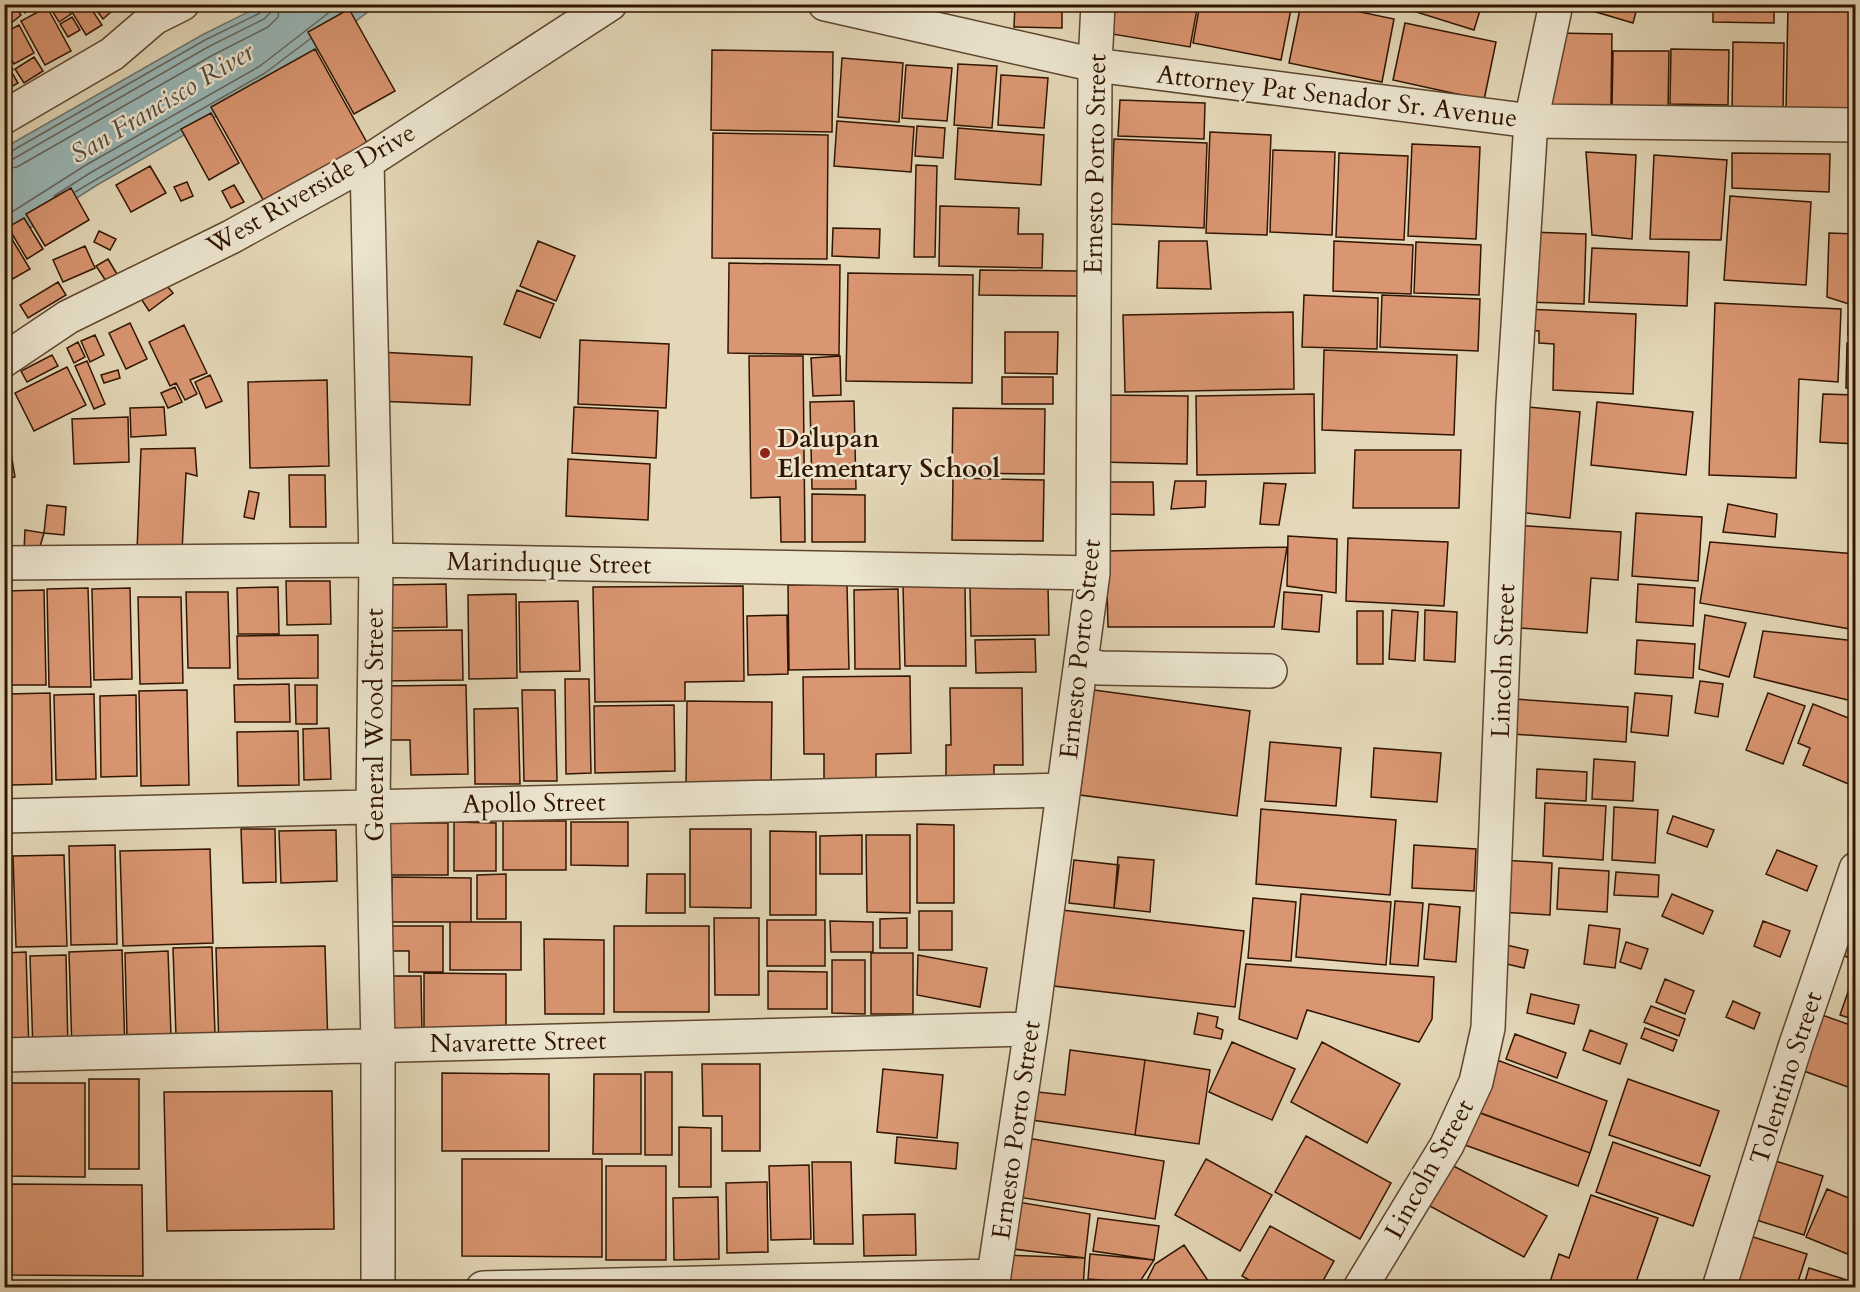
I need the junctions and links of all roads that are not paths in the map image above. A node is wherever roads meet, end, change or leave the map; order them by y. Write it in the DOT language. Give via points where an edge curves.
graph roads {
  1 [pos="182,4"];
  2 [pos="610,4"];
  3 [pos="825,4"];
  4 [pos="1098,4"];
  5 [pos="1556,4"];
  6 [pos="1095,65"];
  7 [pos="4,117"];
  8 [pos="1532,121"];
  9 [pos="1856,125"];
  10 [pos="367,162"];
  11 [pos="4,360"];
  12 [pos="376,560"];
  13 [pos="4,563"];
  14 [pos="1093,573"];
  15 [pos="1081,663"];
  16 [pos="1270,671"];
  17 [pos="1063,790"];
  18 [pos="373,807"];
  19 [pos="4,816"];
  20 [pos="1856,869"];
  21 [pos="1031,1029"];
  22 [pos="378,1046"];
  23 [pos="4,1054"];
  24 [pos="993,1282"];
  25 [pos="378,1287"];
  26 [pos="483,1287"];
  27 [pos="1360,1287"];
  28 [pos="1719,1287"];
  1 -- 7 [label="street" via="154,18 112,54"];
  2 -- 10 [label="street, West Riverside Drive"];
  3 -- 6 [label="street, Attorney Pat Senador Sr. Avenue"];
  4 -- 6 [label="street, Ernesto Porto Street"];
  5 -- 8 [label="street, Lincoln Street"];
  6 -- 8 [label="street, Attorney Pat Senador Sr. Avenue"];
  6 -- 14 [label="street, Ernesto Porto Street"];
  8 -- 9 [label="street, Attorney Pat Senador Sr. Avenue"];
  8 -- 27 [label="street, Lincoln Street" via="1513,404 1488,1028 1476,1082 1447,1145"];
  10 -- 11 [label="street, West Riverside Drive" via="231,237 68,317"];
  10 -- 12 [label="street, General Wood Street"];
  12 -- 13 [label="street, Marinduque Street"];
  12 -- 14 [label="street, Marinduque Street"];
  12 -- 18 [label="street, General Wood Street"];
  14 -- 15 [label="street, Ernesto Porto Street"];
  15 -- 16 [label="street" via="1100,668"];
  15 -- 17 [label="street, Ernesto Porto Street"];
  17 -- 18 [label="street, Apollo Street"];
  17 -- 21 [label="street, Ernesto Porto Street"];
  18 -- 19 [label="street, Apollo Street"];
  18 -- 22 [label="street, General Wood Street"];
  20 -- 28 [label="street, Tolentino Street"];
  21 -- 22 [label="street, Navarette Street"];
  21 -- 24 [label="street, Ernesto Porto Street"];
  22 -- 23 [label="street, Navarette Street"];
  22 -- 25 [label="street, General Wood Street"];
  24 -- 26 [label="street"];
}
